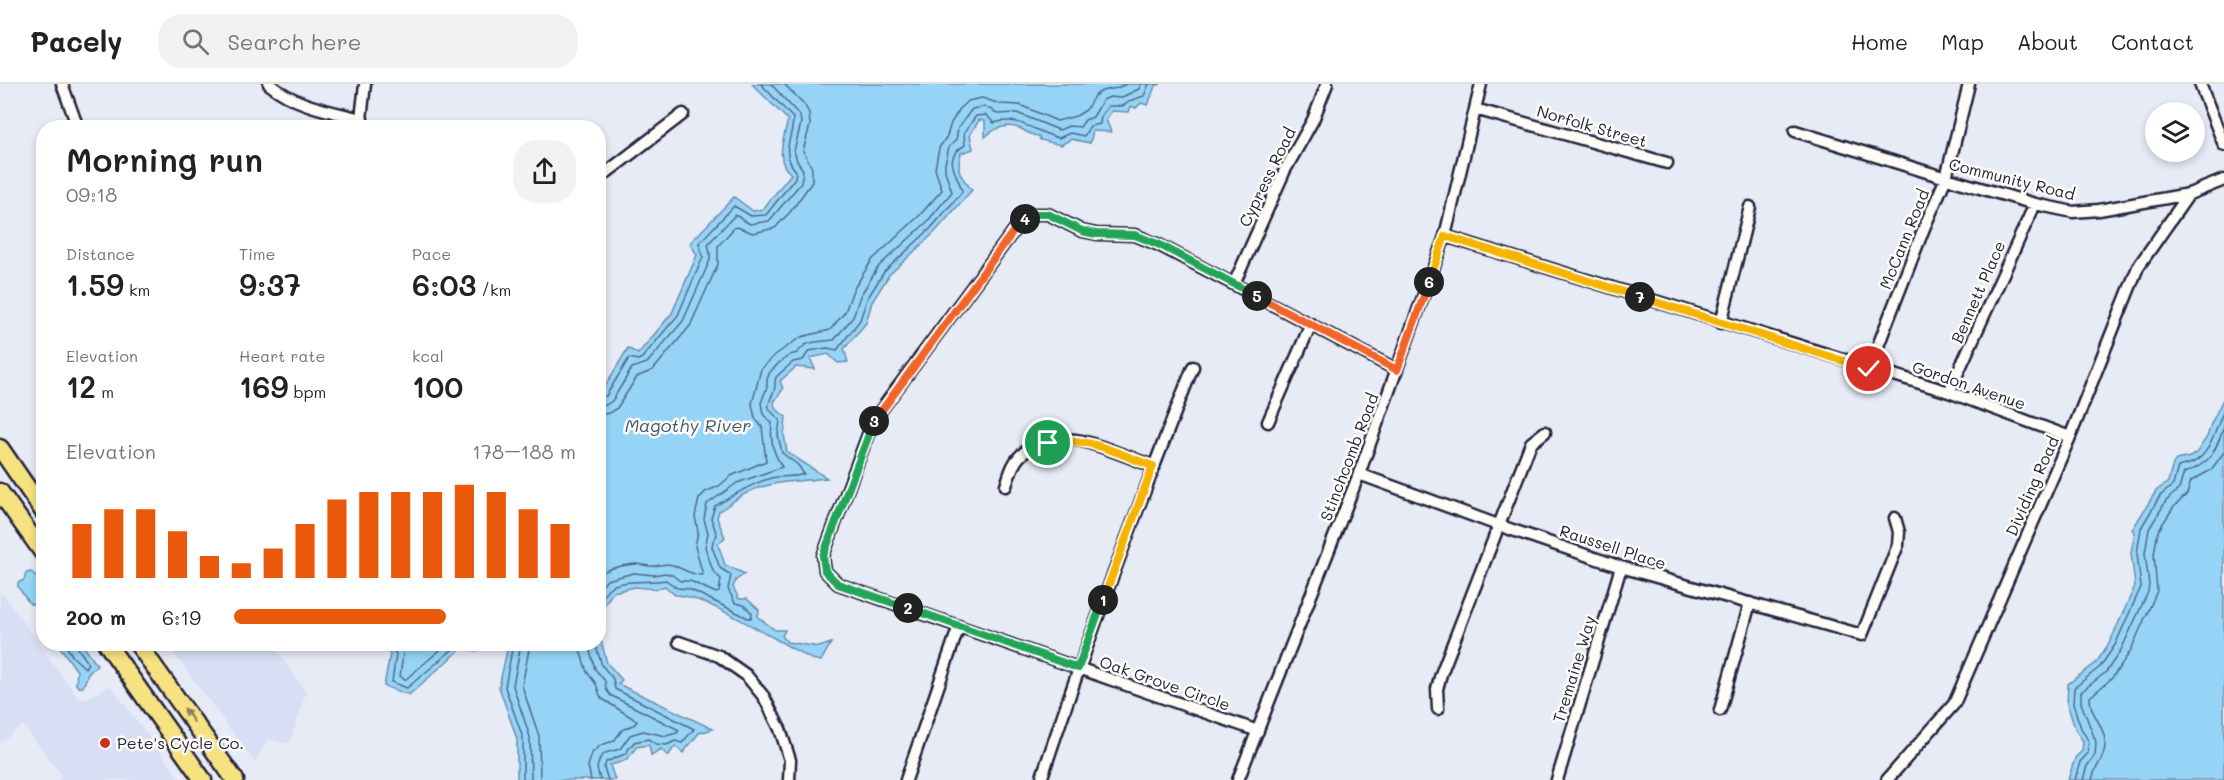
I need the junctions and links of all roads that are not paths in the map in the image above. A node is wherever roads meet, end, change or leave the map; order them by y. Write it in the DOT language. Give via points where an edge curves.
graph roads {
  1 [pos="62,84"];
  2 [pos="269,84"];
  3 [pos="365,84"];
  4 [pos="1327,84"];
  5 [pos="1481,84"];
  6 [pos="1969,84"];
  7 [pos="2200,84"];
  8 [pos="1475,109"];
  9 [pos="683,114"];
  10 [pos="75,120"];
  11 [pos="352,120"];
  12 [pos="361,120"];
  13 [pos="1795,131"];
  14 [pos="2224,146"];
  15 [pos="1667,163"];
  16 [pos="606,173"];
  17 [pos="1946,178"];
  18 [pos="2224,180"];
  19 [pos="2189,194"];
  20 [pos="2035,204"];
  21 [pos="1750,207"];
  22 [pos="1445,236"];
  23 [pos="1234,284"];
  24 [pos="1721,323"];
  25 [pos="1311,324"];
  26 [pos="1193,367"];
  27 [pos="1869,369"];
  28 [pos="1397,370"];
  29 [pos="1949,392"];
  30 [pos="1268,422"];
  31 [pos="1545,432"];
  32 [pos="2070,437"];
  33 [pos="0,448"];
  34 [pos="1153,466"];
  35 [pos="1359,474"];
  36 [pos="1006,486"];
  37 [pos="0,492"];
  38 [pos="36,502"];
  39 [pos="36,516"];
  40 [pos="1895,518"];
  41 [pos="21,523"];
  42 [pos="1498,525"];
  43 [pos="36,543"];
  44 [pos="1621,567"];
  45 [pos="1750,603"];
  46 [pos="959,626"];
  47 [pos="679,642"];
  48 [pos="112,651"];
  49 [pos="143,651"];
  50 [pos="1078,668"];
  51 [pos="1438,709"];
  52 [pos="1720,710"];
  53 [pos="1258,731"];
  54 [pos="203,780"];
  55 [pos="234,780"];
  56 [pos="789,780"];
  57 [pos="906,780"];
  58 [pos="1041,780"];
  59 [pos="1238,780"];
  60 [pos="1557,780"];
  61 [pos="1887,780"];
  1 -- 10 [label="street"];
  2 -- 11 [label="street" via="292,100"];
  3 -- 12 [label="street"];
  4 -- 23 [label="street, Cypress Road"];
  5 -- 8 [label="street, Stinchcomb Road"];
  6 -- 17 [label="street, McCann Road"];
  7 -- 14 [label="street"];
  8 -- 15 [label="street, Norfolk Street"];
  8 -- 22 [label="street, Stinchcomb Road"];
  9 -- 16 [label="street"];
  13 -- 17 [label="street, Community Road"];
  17 -- 20 [label="street, Community Road"];
  17 -- 27 [label="street, McCann Road"];
  18 -- 19 [label="street, Community Road"];
  19 -- 20 [label="street, Community Road" via="2073,212"];
  19 -- 32 [label="street, Dividing Road" via="2138,267"];
  20 -- 29 [label="street, Bennett Place"];
  21 -- 24 [label="street"];
  22 -- 24 [label="street, Gordon Avenue"];
  22 -- 28 [label="street, Stinchcomb Road"];
  23 -- 25 [label="street, Oak Grove Circle"];
  23 -- 46 [label="street, Oak Grove Circle" via="1135,235 1082,231 1048,214 1034,214 1021,221 873,421 823,556 825,571 838,584"];
  24 -- 27 [label="street, Gordon Avenue"];
  25 -- 28 [label="street, Oak Grove Circle"];
  25 -- 30 [label="street"];
  26 -- 34 [label="street"];
  27 -- 29 [label="street, Gordon Avenue"];
  28 -- 35 [label="street, Stinchcomb Road"];
  29 -- 32 [label="street, Gordon Avenue"];
  31 -- 42 [label="street" via="1531,443"];
  32 -- 61 [label="street, Dividing Road" via="1954,704"];
  33 -- 38 [label="highway"];
  34 -- 36 [label="street" via="1080,440 1059,440 1020,456"];
  34 -- 50 [label="street"];
  35 -- 42 [label="street, Raussell Place"];
  35 -- 53 [label="street, Stinchcomb Road"];
  37 -- 41 [label="highway"];
  39 -- 41 [label="highway"];
  40 -- 45 [label="street, Raussell Place" via="1898,545 1862,635"];
  41 -- 43 [label="highway"];
  42 -- 44 [label="street, Raussell Place"];
  42 -- 51 [label="street" via="1441,674"];
  44 -- 45 [label="street, Raussell Place"];
  44 -- 60 [label="street, Tremaine Way"];
  45 -- 52 [label="street"];
  46 -- 50 [label="street, Oak Grove Circle"];
  46 -- 57 [label="street"];
  47 -- 56 [label="street" via="719,656 746,675 764,697 790,760"];
  48 -- 54 [label="highway"];
  55 -- 49 [label="highway, one-way"];
  50 -- 53 [label="street, Oak Grove Circle"];
  50 -- 58 [label="street"];
  53 -- 59 [label="street, Stinchcomb Road"];
}
